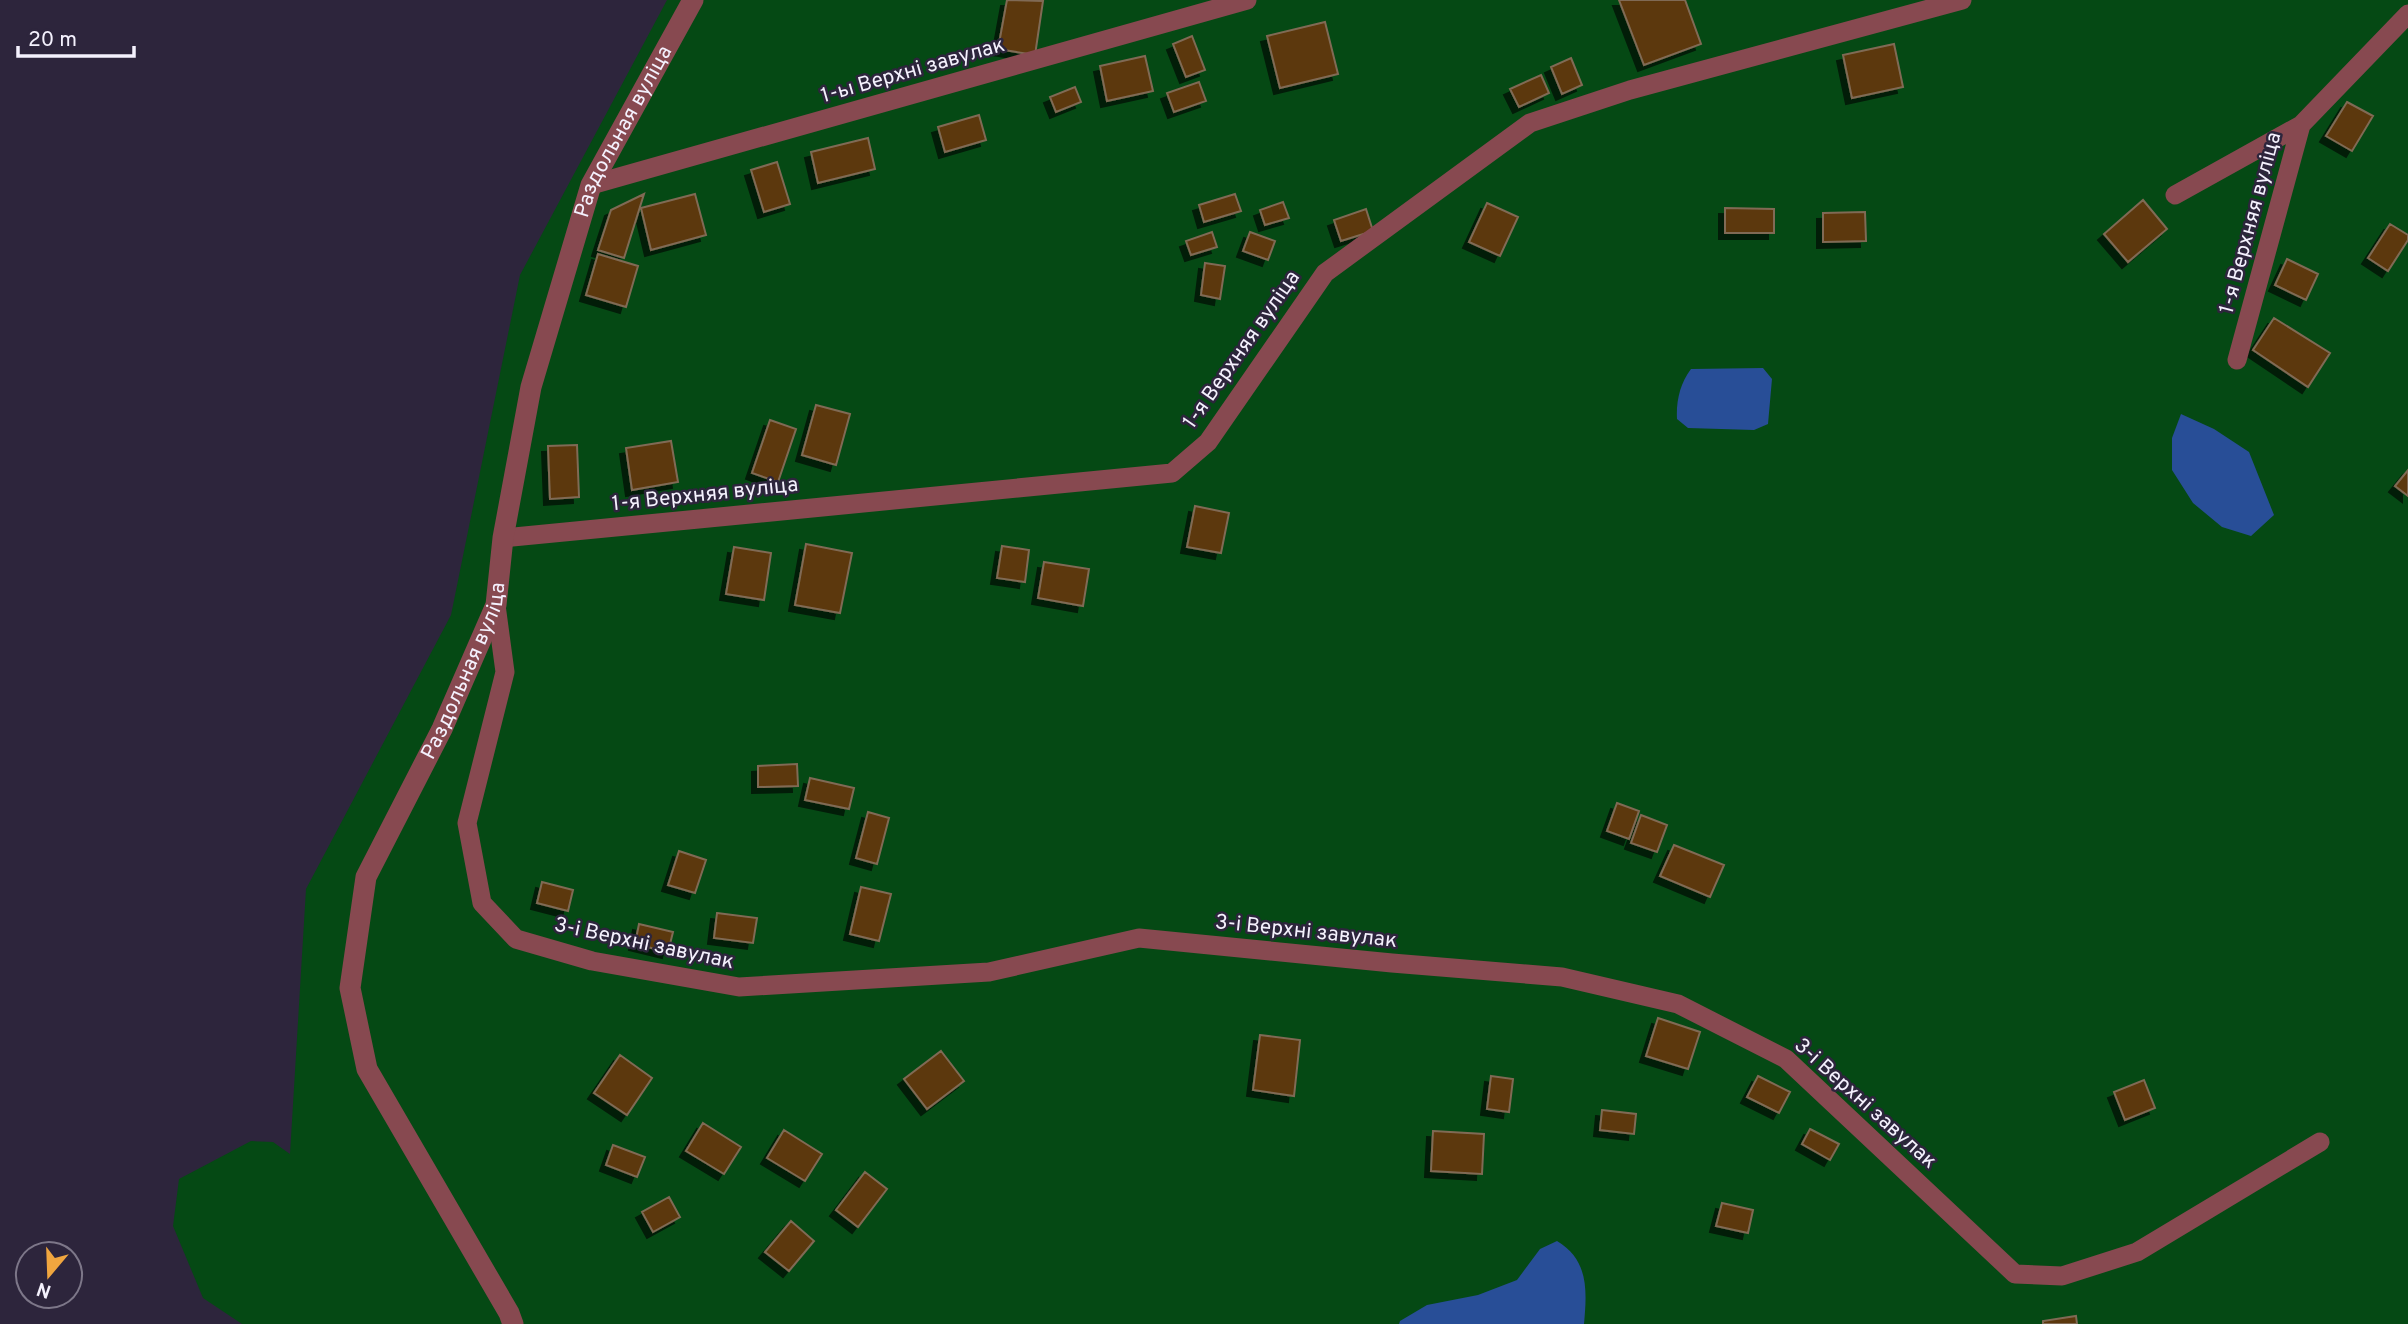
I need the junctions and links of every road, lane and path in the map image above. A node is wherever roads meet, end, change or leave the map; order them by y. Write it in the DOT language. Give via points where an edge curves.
graph roads {
  1 [pos="693,0"];
  2 [pos="1247,0"];
  3 [pos="1962,0"];
  4 [pos="2408,14"];
  5 [pos="2301,125"];
  6 [pos="591,185"];
  7 [pos="2175,195"];
  8 [pos="2237,360"];
  9 [pos="503,538"];
  10 [pos="496,605"];
  11 [pos="2320,1142"];
  12 [pos="513,1324"];
  1 -- 6 [label="street, Раздольная вуліца"];
  2 -- 6 [label="lane, 1-ы Верхні завулак"];
  3 -- 9 [label="lane, 1-я Верхняя вуліца" via="1629,90 1530,123 1325,273 1208,442 1172,473"];
  4 -- 5 [label="lane, 1-я Верхняя вуліца"];
  5 -- 7 [label="lane"];
  5 -- 8 [label="lane, 1-я Верхняя вуліца"];
  6 -- 9 [label="street, Раздольная вуліца" via="531,387"];
  9 -- 10 [label="street, Раздольная вуліца"];
  10 -- 11 [label="lane, 3-і Верхні завулак" via="505,672 467,823 482,903 516,939 592,961 739,987 989,972 1139,938 1562,977 1678,1004 1786,1059 2015,1274 2062,1276 2137,1252"];
  10 -- 12 [label="street, Раздольная вуліца" via="442,729 366,877 350,988 367,1069"];
}
